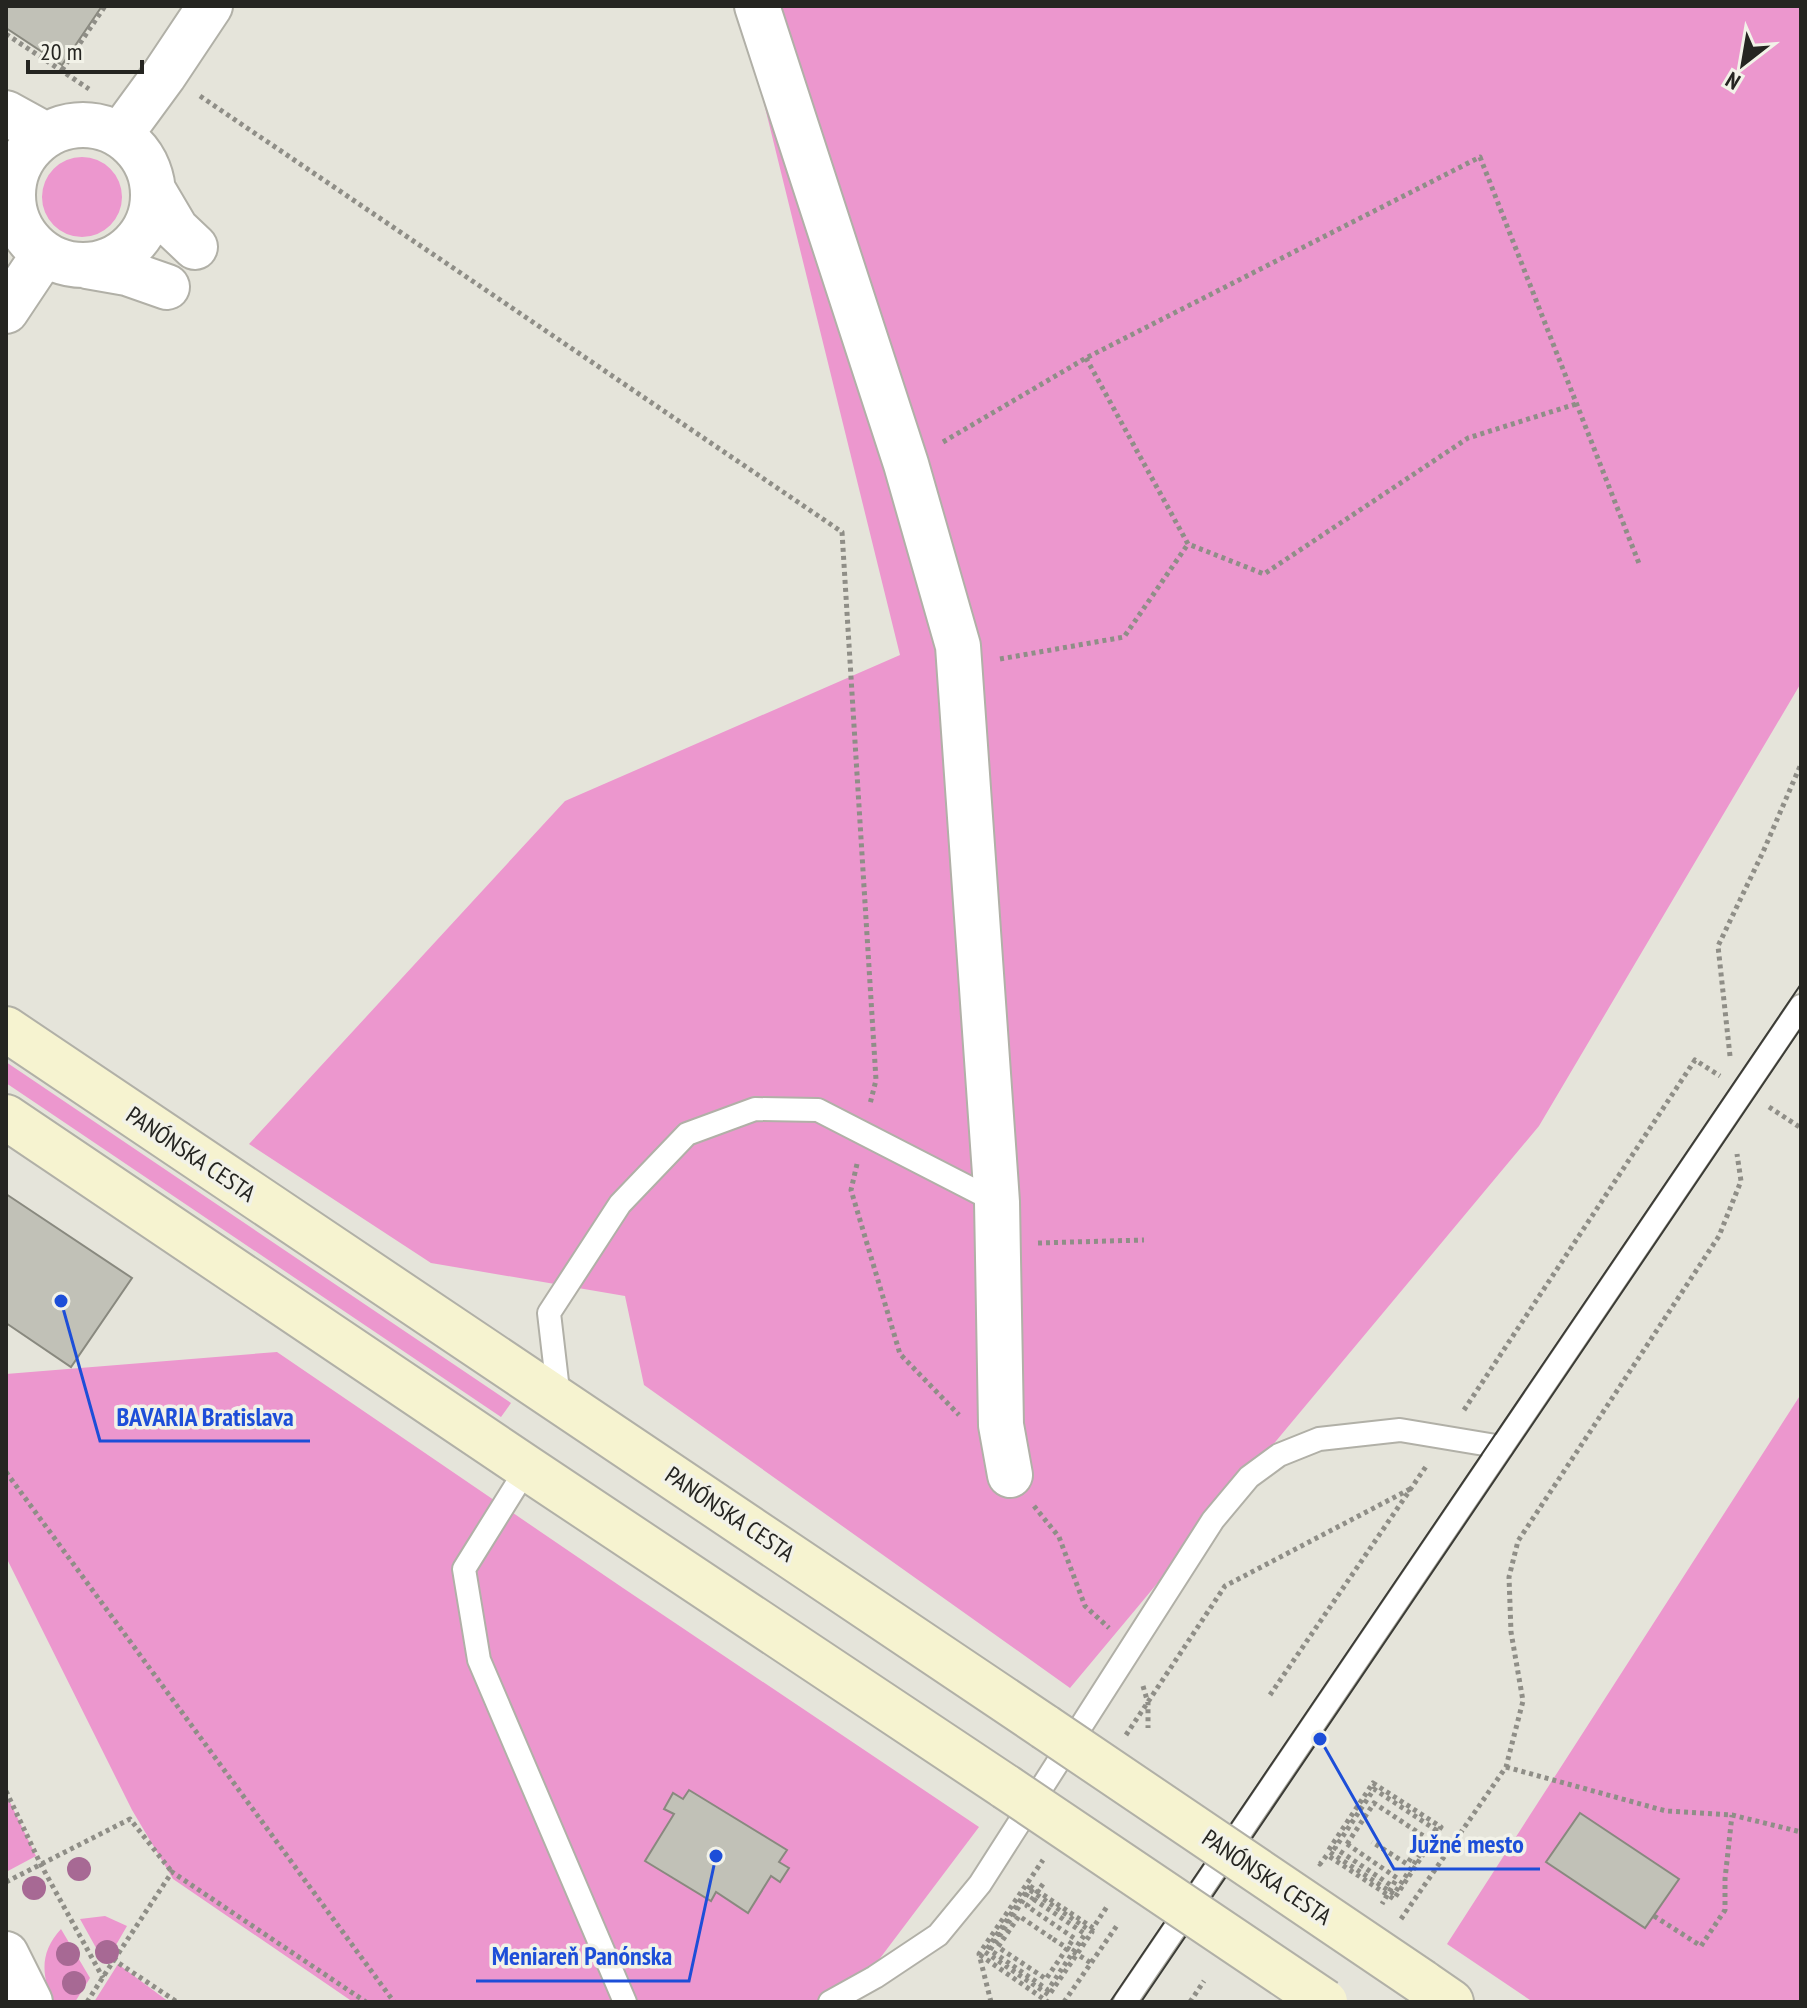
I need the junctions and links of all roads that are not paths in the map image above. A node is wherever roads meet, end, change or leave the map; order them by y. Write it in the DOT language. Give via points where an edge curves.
graph roads {
  1 [pos="210,6"];
  2 [pos="757,6"];
  3 [pos="6,113"];
  4 [pos="46,135"];
  5 [pos="120,135"];
  6 [pos="10,185"];
  7 [pos="153,190"];
  8 [pos="195,247"];
  9 [pos="44,254"];
  10 [pos="87,266"];
  11 [pos="167,287"];
  12 [pos="6,311"];
  13 [pos="1801,1006"];
  14 [pos="6,1029"];
  15 [pos="6,1117"];
  16 [pos="997,1223"];
  17 [pos="559,1399"];
  18 [pos="1502,1447"];
  19 [pos="527,1468"];
  20 [pos="1010,1475"];
  21 [pos="6,1954"];
  22 [pos="1436,1992"];
  23 [pos="30,2002"];
  24 [pos="625,2002"];
  25 [pos="830,2002"];
  26 [pos="1125,2002"];
  27 [pos="1325,2002"];
  1 -- 5 [label="street"];
  2 -- 16 [label="street" via="906,464 958,646"];
  3 -- 4 [label="street"];
  4 -- 5 [label="street" via="79,125"];
  4 -- 6 [label="street" via="26,153"];
  5 -- 7 [label="street" via="137,150"];
  6 -- 9 [label="street" via="19,225"];
  7 -- 8 [label="street" via="176,229"];
  7 -- 10 [label="street" via="152,212 143,233 109,261"];
  9 -- 10 [label="street"];
  9 -- 12 [label="street"];
  10 -- 11 [label="street"];
  13 -- 18 [label="lane"];
  14 -- 17 [label="main road, PANÓNSKA CESTA"];
  15 -- 19 [label="main road"];
  16 -- 17 [label="lane" via="864,1133 818,1110 755,1109 687,1134 620,1204 549,1313"];
  16 -- 20 [label="street" via="1001,1425"];
  17 -- 22 [label="main road, PANÓNSKA CESTA, bridge"];
  18 -- 25 [label="lane" via="1400,1430 1319,1439 1279,1455 1249,1477 1213,1520 980,1884 938,1935"];
  18 -- 26 [label="lane"];
  19 -- 24 [label="lane" via="464,1569 479,1660"];
  19 -- 27 [label="main road, bridge"];
  21 -- 23 [label="street"];
}
